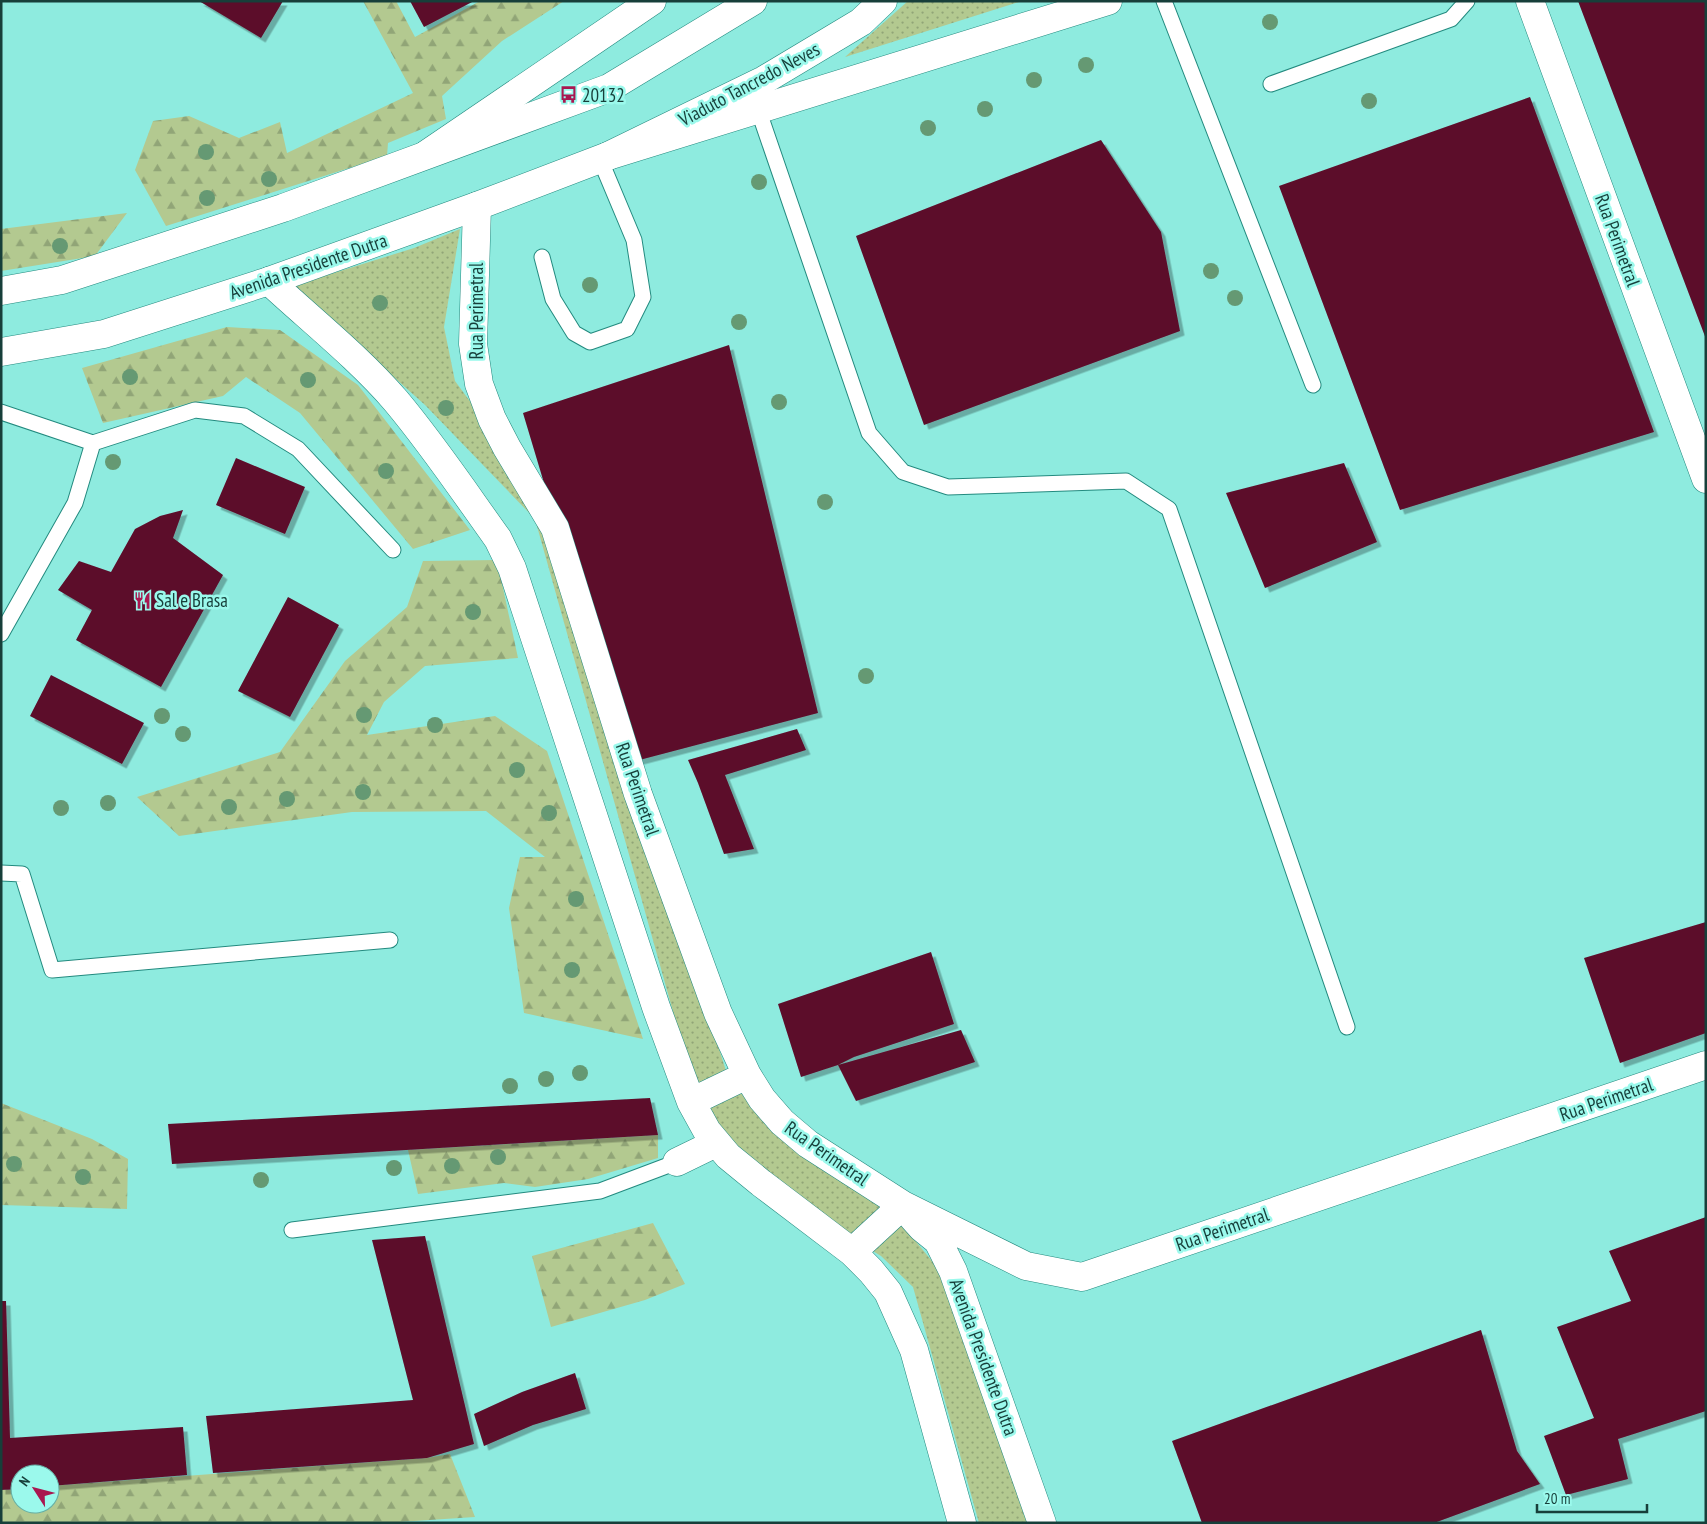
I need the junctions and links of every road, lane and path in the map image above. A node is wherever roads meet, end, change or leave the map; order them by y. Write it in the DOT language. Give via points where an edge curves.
graph roads {
  1 [pos="753,1"];
  2 [pos="883,1"];
  3 [pos="1108,1"];
  4 [pos="1164,1"];
  5 [pos="1468,1"];
  6 [pos="1530,1"];
  7 [pos="649,2"];
  8 [pos="1270,84"];
  9 [pos="758,109"];
  10 [pos="427,154"];
  11 [pos="604,157"];
  12 [pos="476,206"];
  13 [pos="542,257"];
  14 [pos="269,281"];
  15 [pos="1,291"];
  16 [pos="1,352"];
  17 [pos="1313,386"];
  18 [pos="1,412"];
  19 [pos="92,443"];
  20 [pos="1706,479"];
  21 [pos="393,550"];
  22 [pos="1,634"];
  23 [pos="1,873"];
  24 [pos="390,940"];
  25 [pos="1347,1027"];
  26 [pos="1706,1065"];
  27 [pos="748,1075"];
  28 [pos="691,1102"];
  29 [pos="716,1143"];
  30 [pos="677,1162"];
  31 [pos="903,1206"];
  32 [pos="292,1230"];
  33 [pos="852,1252"];
  34 [pos="962,1523"];
  35 [pos="1042,1523"];
  1 -- 10 [label="main road" via="609,88"];
  2 -- 11 [label="main road, Viaduto Tancredo Neves" via="861,22 764,80"];
  3 -- 9 [label="main road"];
  4 -- 17 [label="lane"];
  5 -- 8 [label="lane" via="1451,19"];
  6 -- 20 [label="main road, Rua Perimetral"];
  7 -- 10 [label="main road"];
  9 -- 11 [label="main road"];
  9 -- 25 [label="lane" via="869,433 903,472 948,487 1126,481 1169,509"];
  10 -- 15 [label="main road" via="283,208 62,280"];
  11 -- 12 [label="main road, Avenida Presidente Dutra"];
  11 -- 13 [label="lane" via="634,240 643,297 627,329 590,342 574,333 554,299"];
  12 -- 14 [label="main road, Avenida Presidente Dutra"];
  12 -- 27 [label="main road, Rua Perimetral" via="473,344 479,384 507,448 555,528 638,794 718,1013"];
  14 -- 16 [label="main road, Avenida Presidente Dutra" via="104,334"];
  14 -- 28 [label="main road" via="396,402 444,463 505,551 656,1007"];
  18 -- 19 [label="lane"];
  19 -- 21 [label="lane" via="195,410 244,416 298,449"];
  19 -- 22 [label="lane" via="75,503"];
  23 -- 24 [label="lane" via="22,874 52,970"];
  26 -- 31 [label="main road, Rua Perimetral" via="1082,1277 1026,1266"];
  27 -- 28 [label="main road"];
  27 -- 31 [label="main road, Rua Perimetral" via="762,1099 782,1122 808,1144"];
  28 -- 29 [label="main road"];
  29 -- 30 [label="main road"];
  29 -- 33 [label="main road" via="761,1183"];
  30 -- 32 [label="lane" via="600,1191"];
  31 -- 33 [label="main road"];
  31 -- 35 [label="main road, Avenida Presidente Dutra" via="938,1241 953,1271"];
  33 -- 34 [label="main road" via="888,1292 914,1350"];
}
